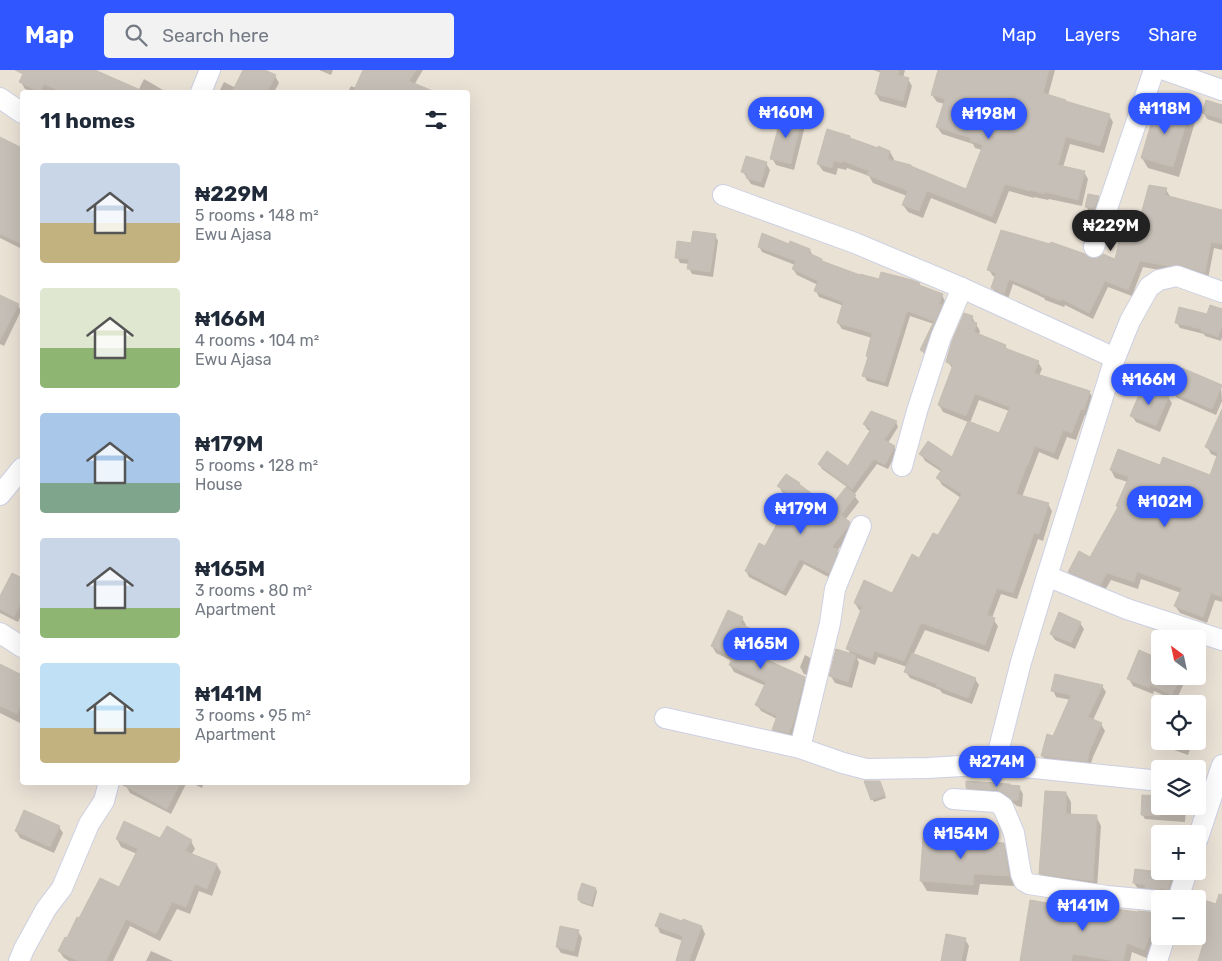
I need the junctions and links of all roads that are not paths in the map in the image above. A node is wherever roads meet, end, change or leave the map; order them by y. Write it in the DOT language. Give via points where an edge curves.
graph roads {
  1 [pos="210,70"];
  2 [pos="1154,70"];
  3 [pos="1165,70"];
  4 [pos="201,90"];
  5 [pos="1222,90"];
  6 [pos="0,98"];
  7 [pos="20,113"];
  8 [pos="723,195"];
  9 [pos="1094,247"];
  10 [pos="962,288"];
  11 [pos="1222,292"];
  12 [pos="1115,358"];
  13 [pos="902,466"];
  14 [pos="20,470"];
  15 [pos="0,495"];
  16 [pos="861,526"];
  17 [pos="1047,576"];
  18 [pos="0,633"];
  19 [pos="1222,640"];
  20 [pos="20,646"];
  21 [pos="665,718"];
  22 [pos="800,748"];
  23 [pos="995,764"];
  24 [pos="1222,765"];
  25 [pos="1151,780"];
  26 [pos="108,785"];
  27 [pos="1206,785"];
  28 [pos="953,799"];
  29 [pos="1151,900"];
  30 [pos="1162,945"];
  31 [pos="19,961"];
  32 [pos="1157,961"];
  1 -- 4 [label="street"];
  2 -- 9 [label="street"];
  3 -- 5 [label="street"];
  6 -- 7 [label="street"];
  8 -- 10 [label="street" via="855,243"];
  10 -- 12 [label="street"];
  10 -- 13 [label="street" via="941,337"];
  11 -- 12 [label="street" via="1177,276 1159,280 1149,287 1140,302"];
  12 -- 17 [label="street"];
  14 -- 15 [label="street"];
  16 -- 22 [label="street" via="835,589"];
  17 -- 19 [label="street" via="1126,609"];
  17 -- 23 [label="street"];
  18 -- 20 [label="street"];
  21 -- 22 [label="street"];
  22 -- 23 [label="street" via="866,769"];
  23 -- 25 [label="street"];
  24 -- 27 [label="street"];
  26 -- 31 [label="street" via="104,801 89,824 62,888 46,909"];
  28 -- 29 [label="street" via="996,802 1003,807 1014,833 1021,874 1029,884"];
  30 -- 32 [label="street"];
}
